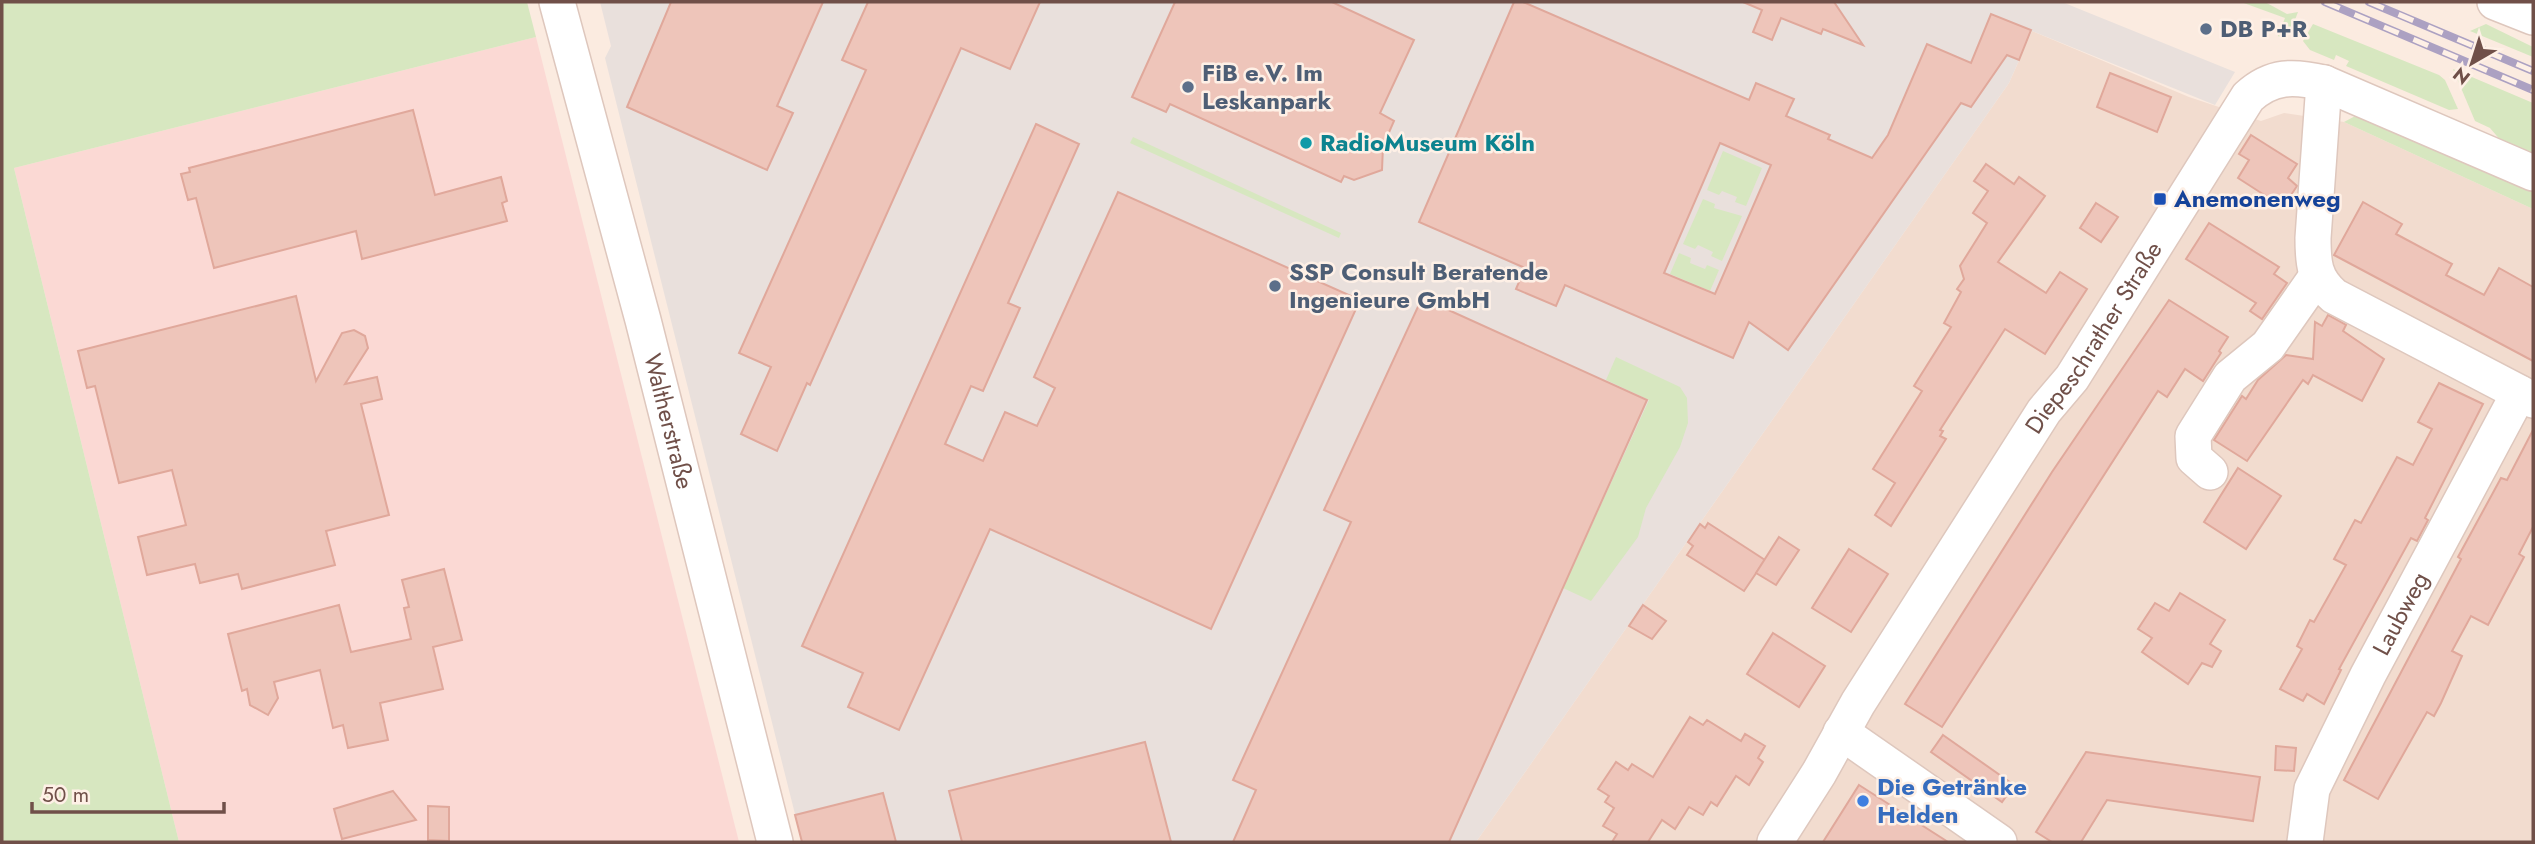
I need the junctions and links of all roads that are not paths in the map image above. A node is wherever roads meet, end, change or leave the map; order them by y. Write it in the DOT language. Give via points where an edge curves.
graph roads {
  1 [pos="557,2"];
  2 [pos="2495,2"];
  3 [pos="2533,17"];
  4 [pos="2324,83"];
  5 [pos="2533,173"];
  6 [pos="2317,276"];
  7 [pos="2526,396"];
  8 [pos="2210,472"];
  9 [pos="1841,732"];
  10 [pos="775,842"];
  11 [pos="1775,842"];
  12 [pos="1999,842"];
  13 [pos="2305,842"];
  1 -- 10 [label="street, Waltherstraße"];
  2 -- 3 [label="street"];
  4 -- 5 [label="street, Diepeschrather Straße"];
  4 -- 6 [label="street" via="2313,238"];
  4 -- 9 [label="street, Diepeschrather Straße" via="2295,77 2275,79 2248,97"];
  6 -- 7 [label="street" via="2334,296"];
  6 -- 8 [label="street" via="2268,346 2230,377 2193,436 2194,458"];
  7 -- 13 [label="street, Laubweg" via="2368,675 2312,789"];
  9 -- 11 [label="street, Diepeschrather Straße"];
  9 -- 12 [label="street"];
}
